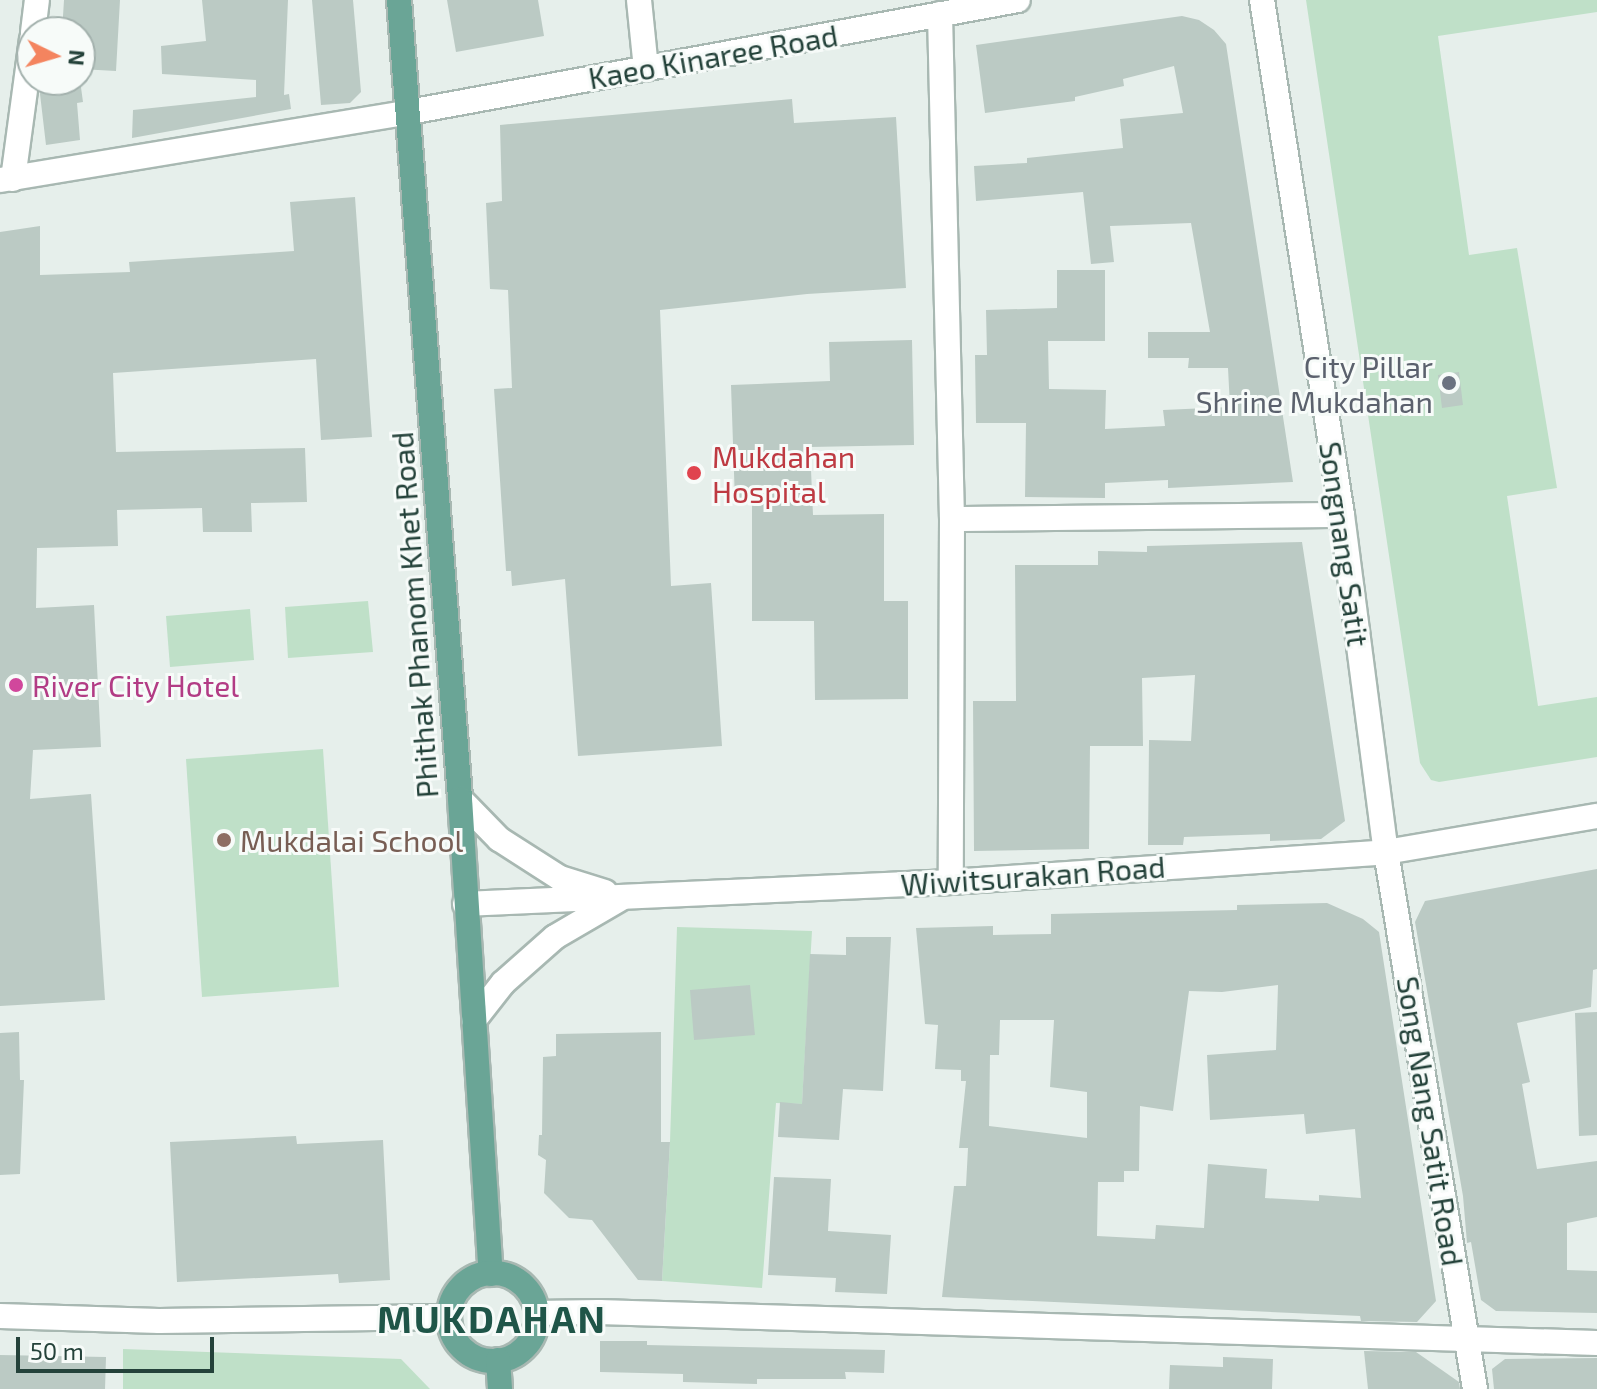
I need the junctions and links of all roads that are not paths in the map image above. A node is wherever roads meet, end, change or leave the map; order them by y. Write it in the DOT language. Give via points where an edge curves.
graph roads {
  1 [pos="399,0"];
  2 [pos="639,0"];
  3 [pos="1018,0"];
  4 [pos="1262,0"];
  5 [pos="940,14"];
  6 [pos="646,69"];
  7 [pos="22,96"];
  8 [pos="409,112"];
  9 [pos="7,180"];
  10 [pos="1342,515"];
  11 [pos="952,519"];
  12 [pos="460,799"];
  13 [pos="1597,816"];
  14 [pos="1386,852"];
  15 [pos="951,882"];
  16 [pos="622,897"];
  17 [pos="465,904"];
  18 [pos="474,1020"];
  19 [pos="491,1274"];
  20 [pos="536,1313"];
  21 [pos="0,1316"];
  22 [pos="449,1317"];
  23 [pos="1468,1341"];
  24 [pos="1597,1343"];
  25 [pos="498,1360"];
  26 [pos="500,1389"];
  27 [pos="1475,1389"];
  1 -- 8 [label="main road, Phithak Phanom Khet Road"];
  2 -- 6 [label="street"];
  3 -- 5 [label="street, Kaeo Kinaree Road"];
  4 -- 10 [label="street, Songnang Satit"];
  5 -- 6 [label="street, Kaeo Kinaree Road"];
  5 -- 11 [label="street"];
  6 -- 8 [label="street, Kaeo Kinaree Road"];
  7 -- 9 [label="street"];
  8 -- 9 [label="street, Kaeo Kinaree Road"];
  8 -- 12 [label="main road, Phithak Phanom Khet Road"];
  10 -- 11 [label="street"];
  10 -- 14 [label="street, Songnang Satit"];
  11 -- 15 [label="street"];
  12 -- 16 [label="street" via="499,839 560,878"];
  12 -- 17 [label="main road, Phithak Phanom Khet Road"];
  13 -- 14 [label="street, Wiwitsurakan Road"];
  14 -- 15 [label="street, Wiwitsurakan Road"];
  14 -- 23 [label="street, Song Nang Satit Road"];
  15 -- 16 [label="street, Wiwitsurakan Road"];
  16 -- 17 [label="street, Wiwitsurakan Road"];
  16 -- 18 [label="street" via="555,937 503,983"];
  17 -- 18 [label="main road, Phithak Phanom Khet Road"];
  18 -- 19 [label="main road, Phithak Phanom Khet Road"];
  19 -- 20 [label="main road" via="513,1278 525,1288"];
  19 -- 22 [label="main road" via="466,1282 456,1293"];
  20 -- 23 [label="street"];
  20 -- 25 [label="main road" via="532,1336 523,1349"];
  21 -- 22 [label="street" via="159,1321"];
  22 -- 25 [label="main road" via="460,1347 475,1358"];
  23 -- 24 [label="street"];
  23 -- 27 [label="street, Song Nang Satit Road"];
  25 -- 26 [label="main road"];
}
